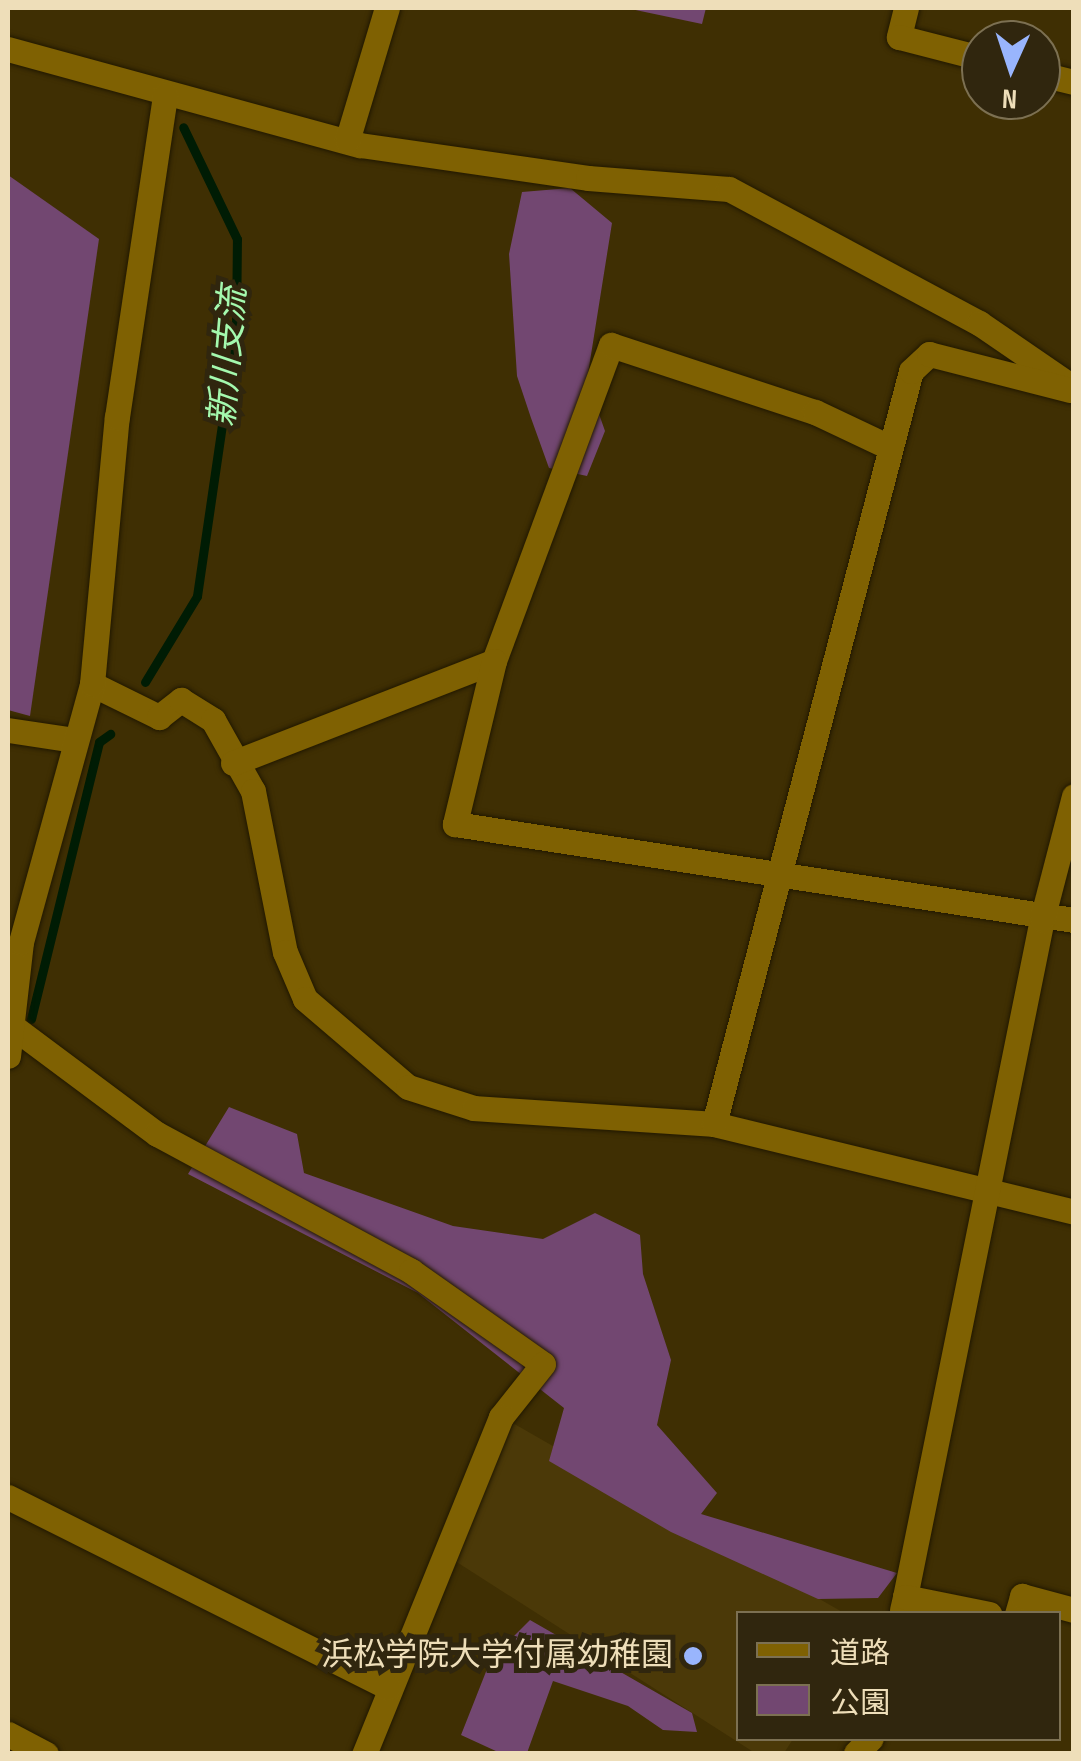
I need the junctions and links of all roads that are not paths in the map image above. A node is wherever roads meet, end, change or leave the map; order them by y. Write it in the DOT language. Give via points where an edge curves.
graph roads {
  1 [pos="387,8"];
  2 [pos="906,8"];
  3 [pos="8,48"];
  4 [pos="961,53"];
  5 [pos="166,95"];
  6 [pos="348,142"];
  7 [pos="1074,389"];
  8 [pos="889,447"];
  9 [pos="494,661"];
  10 [pos="92,684"];
  11 [pos="8,730"];
  12 [pos="75,740"];
  13 [pos="233,763"];
  14 [pos="1074,796"];
  15 [pos="784,872"];
  16 [pos="1042,919"];
  17 [pos="1074,920"];
  18 [pos="16,1029"];
  19 [pos="8,1056"];
  20 [pos="714,1124"];
  21 [pos="986,1190"];
  22 [pos="1074,1212"];
  23 [pos="8,1497"];
  24 [pos="903,1605"];
  25 [pos="1074,1610"];
  26 [pos="961,1611"];
  27 [pos="1018,1611"];
  28 [pos="388,1687"];
  29 [pos="8,1734"];
  30 [pos="46,1754"];
  31 [pos="364,1754"];
  1 -- 6 [label="street"];
  2 -- 4 [label="street" via="899,36"];
  3 -- 5 [label="street"];
  5 -- 6 [label="street"];
  5 -- 10 [label="street" via="117,417"];
  6 -- 7 [label="street" via="569,176 729,189 979,323"];
  7 -- 8 [label="street" via="928,354 910,371"];
  8 -- 9 [label="street" via="814,412 611,346"];
  8 -- 15 [label="street"];
  9 -- 13 [label="street"];
  9 -- 15 [label="street" via="455,824"];
  10 -- 12 [label="street"];
  10 -- 13 [label="street" via="159,716 181,700 213,720"];
  11 -- 12 [label="street"];
  12 -- 18 [label="street" via="21,942"];
  13 -- 20 [label="street" via="253,792 286,952 305,1000 408,1087 474,1108"];
  14 -- 16 [label="street"];
  15 -- 16 [label="street"];
  15 -- 20 [label="street"];
  16 -- 17 [label="street"];
  16 -- 21 [label="street"];
  18 -- 19 [label="street"];
  18 -- 28 [label="street" via="157,1134 411,1270 543,1364 501,1417"];
  20 -- 21 [label="street"];
  21 -- 22 [label="street"];
  21 -- 24 [label="street"];
  23 -- 28 [label="street"];
  24 -- 26 [label="street"];
  25 -- 27 [label="street" via="1022,1596"];
  28 -- 31 [label="street"];
  29 -- 30 [label="street"];
}
